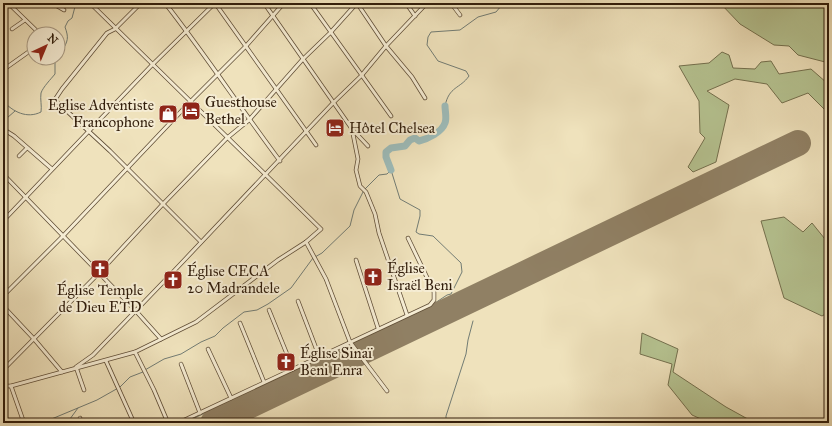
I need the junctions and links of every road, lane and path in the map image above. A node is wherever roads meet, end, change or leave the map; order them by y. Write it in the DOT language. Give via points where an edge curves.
graph roads {
  1 [pos="8,3"];
  2 [pos="52,3"];
  3 [pos="90,3"];
  4 [pos="140,3"];
  5 [pos="165,3"];
  6 [pos="215,3"];
  7 [pos="264,3"];
  8 [pos="284,3"];
  9 [pos="310,3"];
  10 [pos="357,3"];
  11 [pos="406,3"];
  12 [pos="427,3"];
  13 [pos="451,3"];
  14 [pos="64,10"];
  15 [pos="273,15"];
  16 [pos="460,15"];
  17 [pos="415,16"];
  18 [pos="25,20"];
  19 [pos="31,26"];
  20 [pos="12,29"];
  21 [pos="115,29"];
  22 [pos="187,31"];
  23 [pos="330,33"];
  24 [pos="246,46"];
  25 [pos="386,46"];
  26 [pos="26,54"];
  27 [pos="303,59"];
  28 [pos="152,65"];
  29 [pos="3,70"];
  30 [pos="218,74"];
  31 [pos="361,76"];
  32 [pos="276,89"];
  33 [pos="425,98"];
  34 [pos="190,102"];
  35 [pos="333,103"];
  36 [pos="391,116"];
  37 [pos="249,120"];
  38 [pos="3,129"];
  39 [pos="352,129"];
  40 [pos="88,131"];
  41 [pos="307,131"];
  42 [pos="227,138"];
  43 [pos="316,145"];
  44 [pos="368,146"];
  45 [pos="27,148"];
  46 [pos="19,156"];
  47 [pos="280,160"];
  48 [pos="52,169"];
  49 [pos="128,169"];
  50 [pos="3,174"];
  51 [pos="266,175"];
  52 [pos="25,197"];
  53 [pos="162,205"];
  54 [pos="3,221"];
  55 [pos="63,236"];
  56 [pos="408,238"];
  57 [pos="201,242"];
  58 [pos="306,242"];
  59 [pos="356,260"];
  60 [pos="99,273"];
  61 [pos="3,296"];
  62 [pos="298,301"];
  63 [pos="3,306"];
  64 [pos="135,310"];
  65 [pos="268,310"];
  66 [pos="407,314"];
  67 [pos="240,324"];
  68 [pos="378,328"];
  69 [pos="34,339"];
  70 [pos="161,339"];
  71 [pos="350,342"];
  72 [pos="208,349"];
  73 [pos="135,352"];
  74 [pos="319,356"];
  75 [pos="106,361"];
  76 [pos="181,364"];
  77 [pos="76,367"];
  78 [pos="293,369"];
  79 [pos="3,370"];
  80 [pos="62,372"];
  81 [pos="264,382"];
  82 [pos="3,386"];
  83 [pos="11,386"];
  84 [pos="84,390"];
  85 [pos="387,391"];
  86 [pos="231,398"];
  87 [pos="200,413"];
  88 [pos="80,418"];
  89 [pos="24,423"];
  90 [pos="82,423"];
  91 [pos="134,423"];
  92 [pos="168,423"];
  93 [pos="178,423"];
  1 -- 18 [label="street"];
  2 -- 14 [label="street"];
  3 -- 21 [label="street"];
  4 -- 21 [label="street"];
  5 -- 22 [label="street"];
  6 -- 22 [label="street"];
  6 -- 24 [label="street"];
  7 -- 15 [label="street"];
  8 -- 15 [label="street"];
  9 -- 23 [label="street"];
  10 -- 23 [label="street"];
  10 -- 25 [label="street"];
  11 -- 17 [label="street"];
  12 -- 17 [label="street"];
  13 -- 16 [label="street"];
  15 -- 24 [label="street"];
  15 -- 27 [label="street"];
  17 -- 25 [label="street"];
  18 -- 19 [label="street"];
  18 -- 20 [label="street"];
  21 -- 28 [label="street"];
  21 -- 40 [label="street" via="107,33 56,98"];
  22 -- 28 [label="street"];
  22 -- 30 [label="street"];
  23 -- 27 [label="street"];
  23 -- 31 [label="street"];
  24 -- 30 [label="street"];
  24 -- 32 [label="street"];
  25 -- 31 [label="street"];
  25 -- 33 [label="street" via="412,77"];
  26 -- 29 [label="street"];
  27 -- 32 [label="street"];
  27 -- 35 [label="street"];
  28 -- 34 [label="street"];
  28 -- 40 [label="street"];
  30 -- 34 [label="street"];
  30 -- 37 [label="street"];
  31 -- 35 [label="street"];
  31 -- 36 [label="street"];
  32 -- 37 [label="street"];
  32 -- 41 [label="street"];
  34 -- 42 [label="street"];
  34 -- 49 [label="street"];
  35 -- 39 [label="street"];
  35 -- 41 [label="street"];
  37 -- 42 [label="street"];
  37 -- 47 [label="street"];
  38 -- 45 [label="street"];
  39 -- 44 [label="street"];
  39 -- 66 [label="street" via="360,186 366,192 376,216 379,233"];
  40 -- 48 [label="street"];
  40 -- 49 [label="street"];
  41 -- 43 [label="street"];
  41 -- 47 [label="street"];
  42 -- 51 [label="street"];
  42 -- 53 [label="street"];
  45 -- 46 [label="street"];
  45 -- 48 [label="street"];
  47 -- 51 [label="street"];
  48 -- 52 [label="street"];
  49 -- 53 [label="street"];
  49 -- 55 [label="street"];
  50 -- 52 [label="street"];
  51 -- 57 [label="street"];
  51 -- 58 [label="street" via="320,228"];
  52 -- 54 [label="street"];
  52 -- 55 [label="street"];
  53 -- 57 [label="street"];
  53 -- 60 [label="street"];
  55 -- 60 [label="street"];
  55 -- 61 [label="street"];
  56 -- 66 [label="street" via="434,300 430,305"];
  57 -- 64 [label="street"];
  58 -- 70 [label="street" via="196,322"];
  58 -- 71 [label="street" via="326,279"];
  59 -- 68 [label="street"];
  60 -- 64 [label="street"];
  60 -- 69 [label="street"];
  62 -- 74 [label="street"];
  63 -- 69 [label="street"];
  64 -- 70 [label="street"];
  64 -- 77 [label="street" via="93,355"];
  65 -- 78 [label="street"];
  66 -- 68 [label="street"];
  67 -- 81 [label="street"];
  68 -- 71 [label="street"];
  69 -- 79 [label="street"];
  69 -- 80 [label="street"];
  70 -- 73 [label="street"];
  71 -- 74 [label="street"];
  71 -- 85 [label="street"];
  72 -- 86 [label="street"];
  73 -- 75 [label="street"];
  73 -- 92 [label="street"];
  74 -- 78 [label="street"];
  75 -- 77 [label="street"];
  75 -- 91 [label="street"];
  76 -- 87 [label="street"];
  77 -- 80 [label="street"];
  77 -- 84 [label="street"];
  78 -- 81 [label="street"];
  80 -- 83 [label="street"];
  81 -- 86 [label="street"];
  82 -- 83 [label="street"];
  83 -- 89 [label="street"];
  86 -- 87 [label="street"];
  87 -- 93 [label="street"];
  88 -- 90 [label="street"];
}
